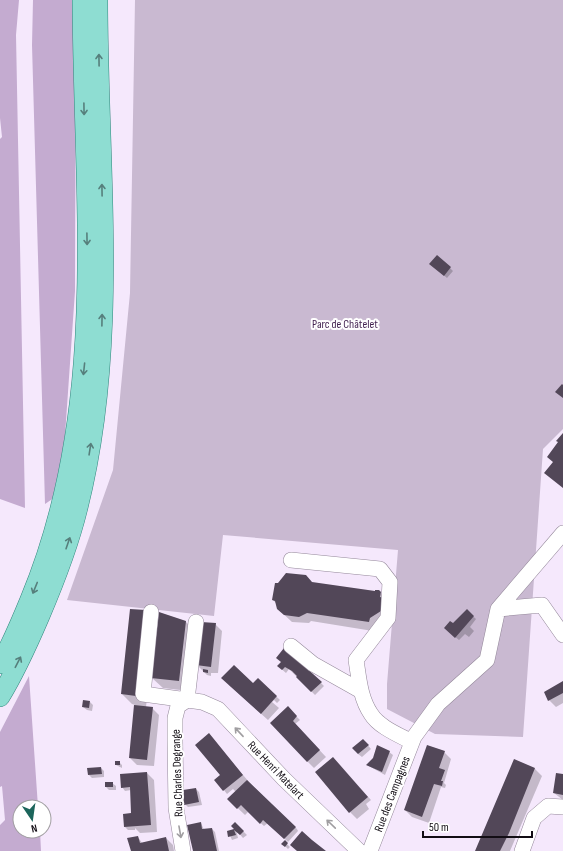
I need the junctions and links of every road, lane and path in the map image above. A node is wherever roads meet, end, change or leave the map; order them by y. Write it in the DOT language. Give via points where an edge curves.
graph roads {
  1 [pos="82,0"];
  2 [pos="98,0"];
  3 [pos="75,486"];
  4 [pos="563,533"];
  5 [pos="292,560"];
  6 [pos="498,609"];
  7 [pos="152,612"];
  8 [pos="196,622"];
  9 [pos="563,635"];
  10 [pos="290,646"];
  11 [pos="1,662"];
  12 [pos="361,691"];
  13 [pos="0,697"];
  14 [pos="187,700"];
  15 [pos="413,740"];
  16 [pos="563,807"];
  17 [pos="183,851"];
  18 [pos="359,851"];
  19 [pos="370,851"];
  20 [pos="522,851"];
  1 -- 3 [label="main road, one-way" via="87,262 86,326"];
  3 -- 2 [label="main road, one-way" via="98,394 102,324 103,219"];
  3 -- 11 [label="main road, one-way" via="18,628"];
  13 -- 3 [label="main road, one-way" via="20,660 48,596 72,532"];
  4 -- 6 [label="street"];
  5 -- 12 [label="street" via="380,569 390,582 388,618 356,660"];
  6 -- 9 [label="street" via="542,605"];
  6 -- 15 [label="street, Rue des Campagnes" via="487,660 438,704"];
  7 -- 14 [label="street, Rue Henri Matelart" via="143,694"];
  8 -- 14 [label="street"];
  10 -- 12 [label="street" via="313,664"];
  12 -- 15 [label="street" via="371,715 384,726"];
  14 -- 17 [label="street, Rue Charles Degrange, one-way" via="178,706 175,741 176,808"];
  18 -- 14 [label="street, Rue Henri Matelart, one-way" via="284,779 218,709 202,702"];
  15 -- 19 [label="street, Rue des Campagnes"];
  16 -- 20 [label="street" via="548,806 534,818"];
}
